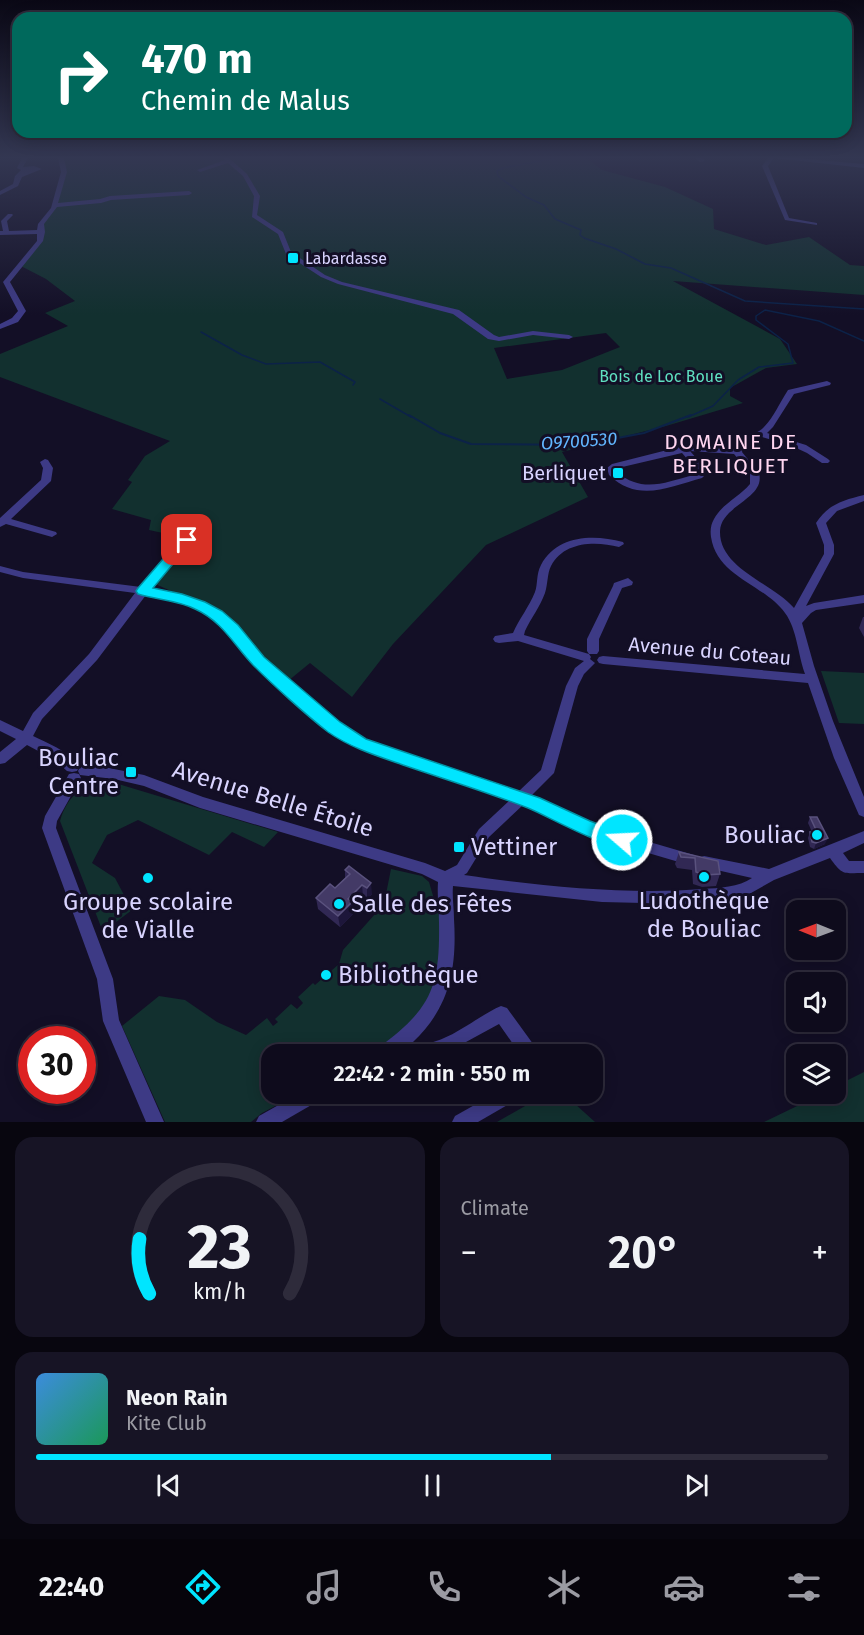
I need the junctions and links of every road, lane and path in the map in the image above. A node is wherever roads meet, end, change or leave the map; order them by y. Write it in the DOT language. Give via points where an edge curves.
graph roads {
  1 [pos="51,210"];
  2 [pos="255,210"];
  3 [pos="783,210"];
  4 [pos="10,215"];
  5 [pos="815,224"];
  6 [pos="42,231"];
  7 [pos="3,232"];
  8 [pos="0,327"];
  9 [pos="569,337"];
  10 [pos="827,383"];
  11 [pos="761,434"];
  12 [pos="684,450"];
  13 [pos="737,452"];
  14 [pos="825,461"];
  15 [pos="45,462"];
  16 [pos="864,498"];
  17 [pos="2,522"];
  18 [pos="52,534"];
  19 [pos="187,540"];
  20 [pos="619,544"];
  21 [pos="0,569"];
  22 [pos="628,582"];
  23 [pos="143,591"];
  24 [pos="864,600"];
  25 [pos="795,623"];
  26 [pos="518,637"];
  27 [pos="499,639"];
  28 [pos="589,657"];
  29 [pos="813,679"];
  30 [pos="0,725"];
  31 [pos="25,739"];
  32 [pos="0,759"];
  33 [pos="77,772"];
  34 [pos="519,798"];
  35 [pos="864,811"];
  36 [pos="864,837"];
  37 [pos="833,851"];
  38 [pos="864,867"];
  39 [pos="769,874"];
  40 [pos="446,878"];
  41 [pos="399,1044"];
  42 [pos="446,1044"];
  43 [pos="523,1044"];
  44 [pos="296,1104"];
  45 [pos="492,1104"];
  46 [pos="155,1122"];
  47 [pos="265,1122"];
  48 [pos="461,1122"];
  1 -- 6 [label="street" via="42,222"];
  2 -- 9 [label="street" via="254,216 282,233 288,253 340,283 456,312 499,339 533,333"];
  3 -- 5 [label="street" via="787,219"];
  4 -- 7 [label="street" via="4,221"];
  6 -- 7 [label="street"];
  6 -- 8 [label="street" via="39,243 6,282 22,307 21,313"];
  10 -- 11 [label="street" via="791,392"];
  11 -- 13 [label="street" via="745,439"];
  11 -- 14 [label="street" via="798,444"];
  12 -- 12 [label="street" via="699,471 697,478 647,489 612,473 615,466"];
  12 -- 13 [label="street" via="691,447"];
  13 -- 25 [label="street" via="755,474 756,482 717,521 716,541 731,566 778,599"];
  15 -- 17 [label="street" via="49,474 46,481"];
  16 -- 25 [label="street" via="826,513 821,523 829,554 796,614"];
  17 -- 18 [label="street"];
  19 -- 23 [label="street"];
  20 -- 26 [label="street" via="604,539 586,540 554,553"];
  21 -- 23 [label="street"];
  22 -- 28 [label="street" via="618,586 593,639"];
  23 -- 31 [label="street" via="93,657 37,716"];
  23 -- 34 [label="street" via="177,597 216,614 279,680 334,727 361,743"];
  24 -- 25 [label="street" via="814,607"];
  25 -- 29 [label="street"];
  26 -- 27 [label="street"];
  26 -- 28 [label="street"];
  28 -- 29 [label="street, Avenue du Coteau" via="598,664 603,660"];
  28 -- 34 [label="street" via="572,686 547,773"];
  29 -- 35 [label="street" via="849,782"];
  30 -- 31 [label="street"];
  31 -- 32 [label="street"];
  31 -- 33 [label="street" via="60,756"];
  33 -- 40 [label="street, Avenue Belle Étoile" via="115,773"];
  33 -- 46 [label="street" via="49,828 105,979 111,1021"];
  34 -- 39 [label="street" via="635,844"];
  34 -- 40 [label="street" via="476,844 462,869"];
  36 -- 37 [label="street, Avenue Belle Étoile"];
  37 -- 38 [label="street" via="845,867"];
  37 -- 39 [label="street, Avenue Belle Étoile"];
  39 -- 40 [label="street, Avenue Belle Étoile" via="750,887 702,896 564,894"];
  40 -- 41 [label="street" via="442,990 427,1018"];
  42 -- 43 [label="street" via="501,1014"];
  44 -- 47 [label="street"];
  45 -- 48 [label="street"];
}
